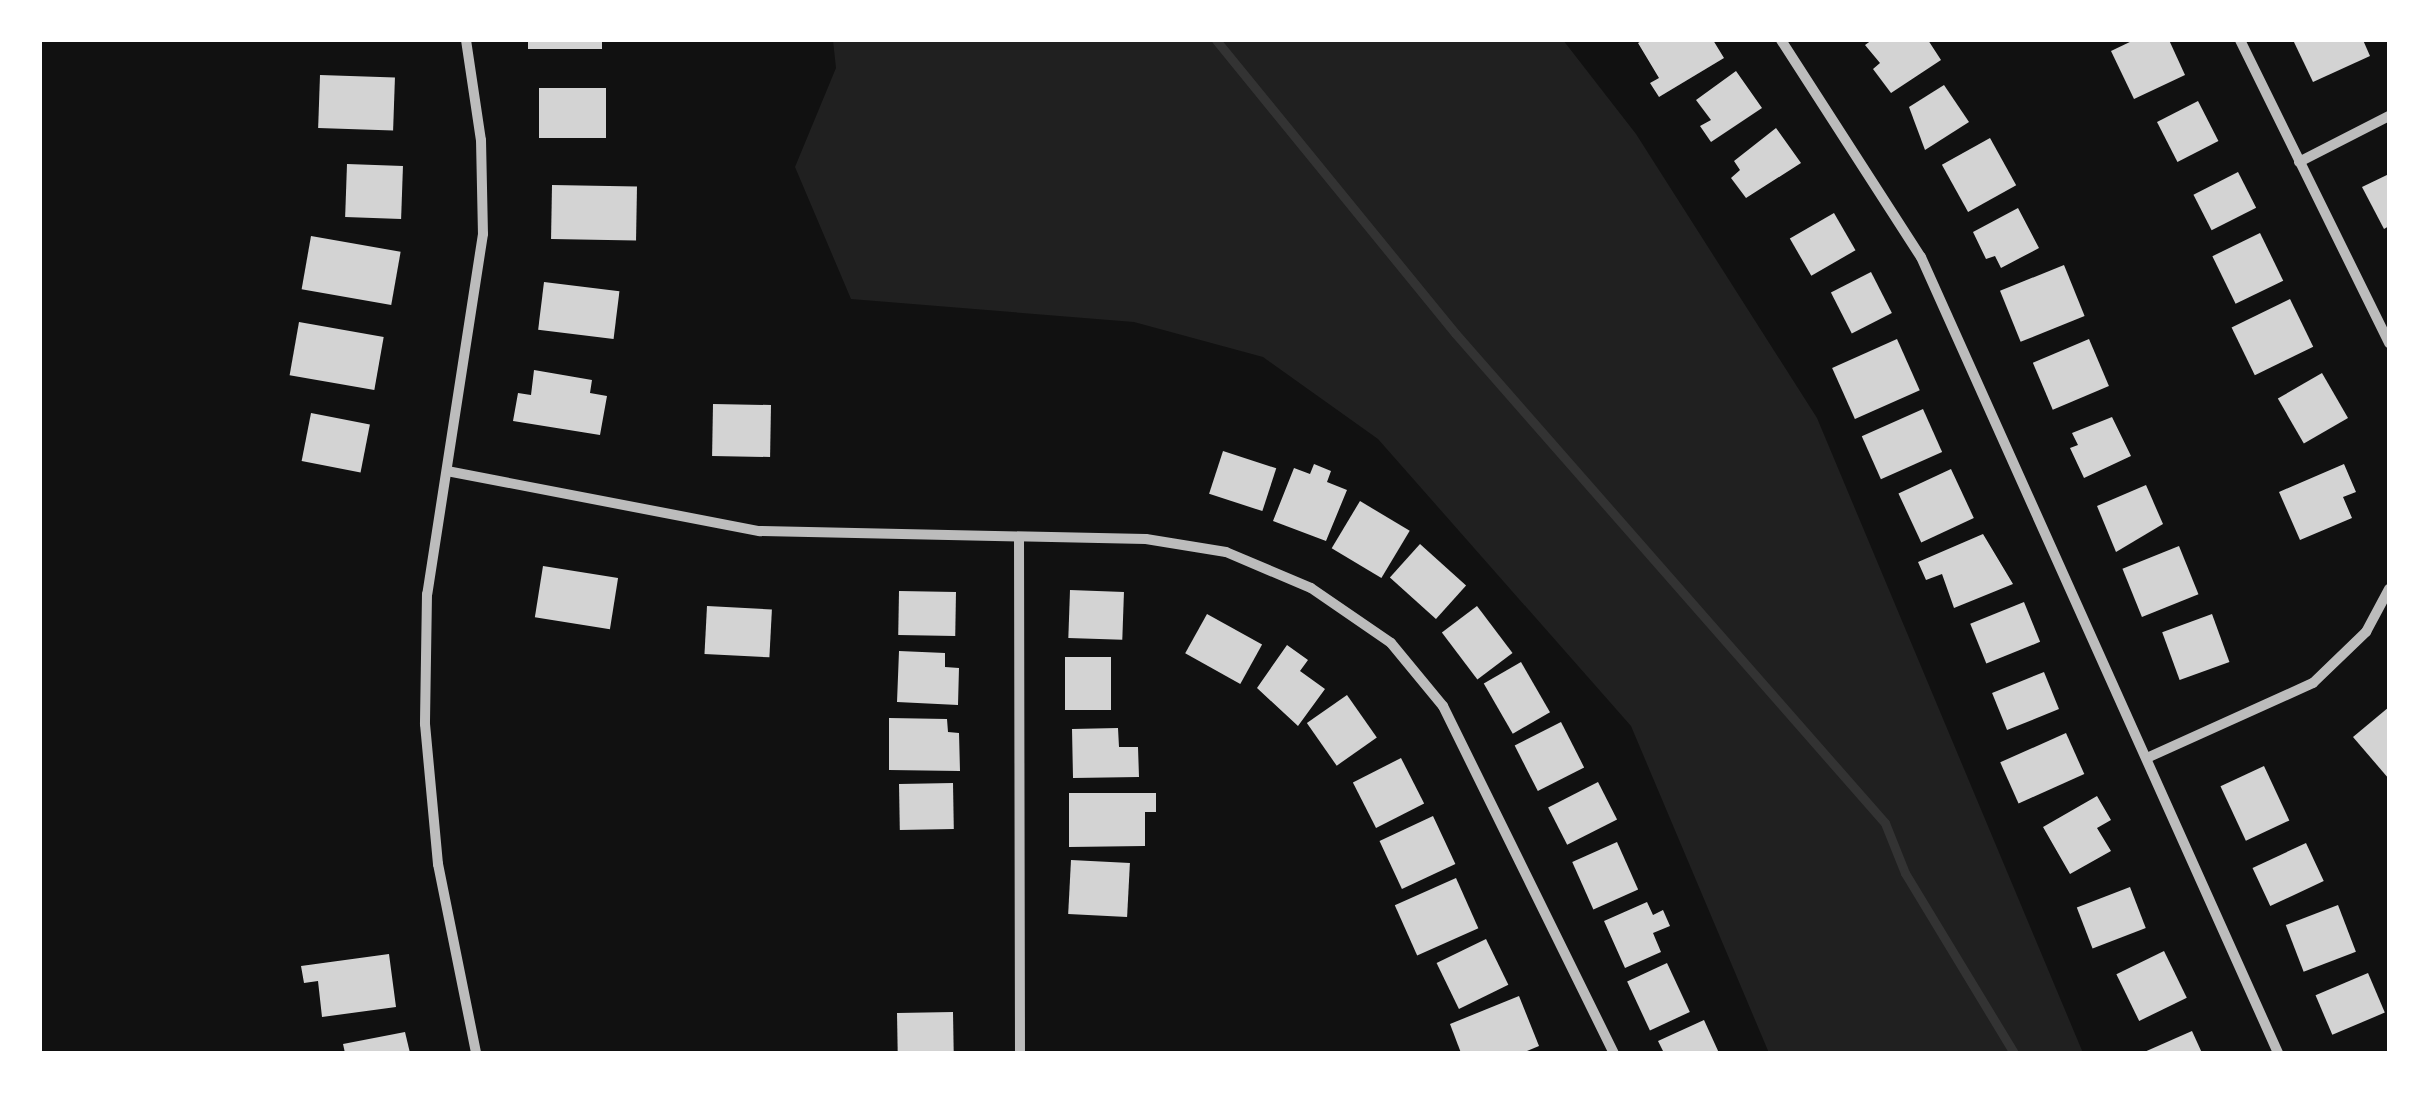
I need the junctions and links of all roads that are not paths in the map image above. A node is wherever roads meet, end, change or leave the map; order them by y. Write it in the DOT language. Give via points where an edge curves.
graph roads {
  1 [pos="466,40"];
  2 [pos="1781,40"];
  3 [pos="2240,40"];
  4 [pos="2389,116"];
  5 [pos="2299,162"];
  6 [pos="2389,343"];
  7 [pos="447,470"];
  8 [pos="1019,537"];
  9 [pos="2389,590"];
  10 [pos="2148,758"];
  11 [pos="476,1053"];
  12 [pos="1020,1053"];
  13 [pos="1614,1053"];
  14 [pos="2278,1053"];
  1 -- 7 [label="street" via="481,140 483,234"];
  2 -- 10 [label="street" via="1921,258"];
  3 -- 5 [label="street"];
  4 -- 5 [label="street"];
  5 -- 6 [label="street"];
  7 -- 8 [label="street" via="760,531"];
  7 -- 11 [label="street" via="428,594 428,780 458,985"];
  8 -- 12 [label="street"];
  8 -- 13 [label="street" via="1146,539 1226,552 1311,588 1390,643 1442,706"];
  9 -- 10 [label="street" via="2366,632 2313,683"];
  10 -- 14 [label="street"];
}
